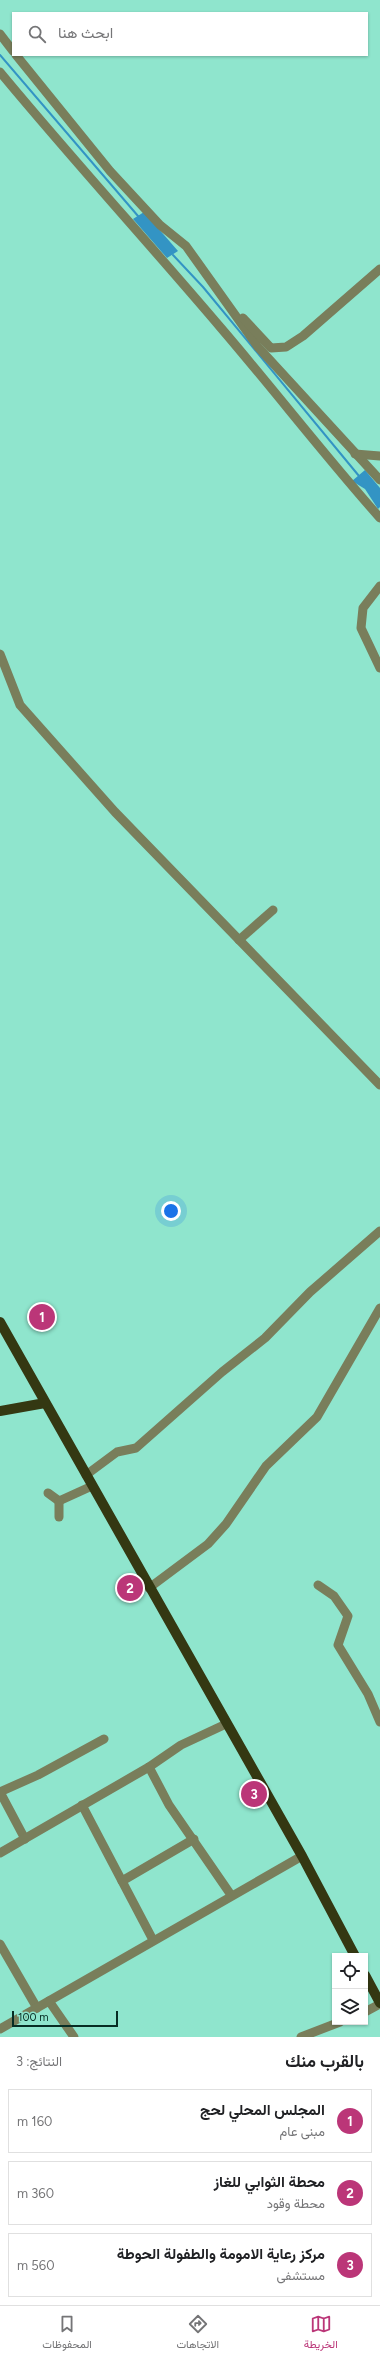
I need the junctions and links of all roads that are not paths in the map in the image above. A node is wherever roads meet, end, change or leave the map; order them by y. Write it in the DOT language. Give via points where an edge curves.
graph roads {
  1 [pos="0,34"];
  2 [pos="12,50"];
  3 [pos="17,56"];
  4 [pos="0,72"];
  5 [pos="380,270"];
  6 [pos="269,352"];
  7 [pos="355,454"];
  8 [pos="380,456"];
  9 [pos="380,480"];
  10 [pos="380,518"];
  11 [pos="380,586"];
  12 [pos="0,654"];
  13 [pos="380,668"];
  14 [pos="274,910"];
  15 [pos="239,940"];
  16 [pos="380,1085"];
  17 [pos="380,1231"];
  18 [pos="380,1308"];
  19 [pos="0,1322"];
  20 [pos="45,1403"];
  21 [pos="0,1411"];
  22 [pos="86,1475"];
  23 [pos="92,1486"];
  24 [pos="48,1493"];
  25 [pos="59,1501"];
  26 [pos="59,1517"];
  27 [pos="318,1585"];
  28 [pos="149,1588"];
  29 [pos="380,1722"];
  30 [pos="226,1724"];
  31 [pos="104,1739"];
  32 [pos="149,1767"];
  33 [pos="0,1792"];
  34 [pos="82,1805"];
  35 [pos="25,1839"];
  36 [pos="194,1839"];
  37 [pos="0,1853"];
  38 [pos="302,1856"];
  39 [pos="122,1881"];
  40 [pos="231,1895"];
  41 [pos="153,1940"];
  42 [pos="0,1944"];
  43 [pos="353,1953"];
  44 [pos="368,1981"];
  45 [pos="49,2001"];
  46 [pos="380,2004"];
  47 [pos="37,2008"];
  48 [pos="368,2010"];
  49 [pos="332,2025"];
  50 [pos="0,2029"];
  51 [pos="74,2037"];
  52 [pos="301,2037"];
  1 -- 2 [label="street"];
  3 -- 6 [label="street" via="110,171 160,225 186,246 231,308 242,317"];
  4 -- 10 [label="street" via="74,161 262,375 334,466"];
  5 -- 6 [label="street" via="303,336 286,347"];
  6 -- 7 [label="street"];
  7 -- 8 [label="street"];
  7 -- 9 [label="street"];
  11 -- 13 [label="street" via="363,608 361,628"];
  12 -- 15 [label="street" via="20,705 115,812"];
  14 -- 15 [label="street"];
  15 -- 16 [label="street"];
  17 -- 22 [label="street" via="310,1292 265,1338 222,1372 136,1448 117,1452"];
  18 -- 28 [label="street" via="317,1417 266,1466 226,1524 208,1544"];
  19 -- 20 [label="main road"];
  20 -- 21 [label="main road"];
  20 -- 22 [label="main road"];
  22 -- 23 [label="main road"];
  23 -- 25 [label="street"];
  23 -- 28 [label="main road"];
  24 -- 25 [label="street"];
  25 -- 26 [label="street"];
  27 -- 29 [label="street" via="334,1596 348,1616 338,1646 368,1694"];
  28 -- 30 [label="main road"];
  30 -- 32 [label="street" via="181,1745"];
  30 -- 38 [label="main road"];
  31 -- 33 [label="street" via="38,1775"];
  32 -- 34 [label="street"];
  32 -- 36 [label="street" via="169,1805"];
  33 -- 35 [label="street"];
  34 -- 35 [label="street"];
  34 -- 39 [label="street"];
  35 -- 37 [label="street"];
  36 -- 39 [label="street"];
  36 -- 40 [label="street"];
  38 -- 40 [label="street"];
  38 -- 43 [label="main road"];
  39 -- 41 [label="street"];
  40 -- 41 [label="street"];
  41 -- 45 [label="street"];
  42 -- 47 [label="street"];
  44 -- 46 [label="main road"];
  45 -- 47 [label="street"];
  45 -- 51 [label="street"];
  46 -- 48 [label="street"];
  47 -- 50 [label="street"];
  49 -- 52 [label="street"];
}
